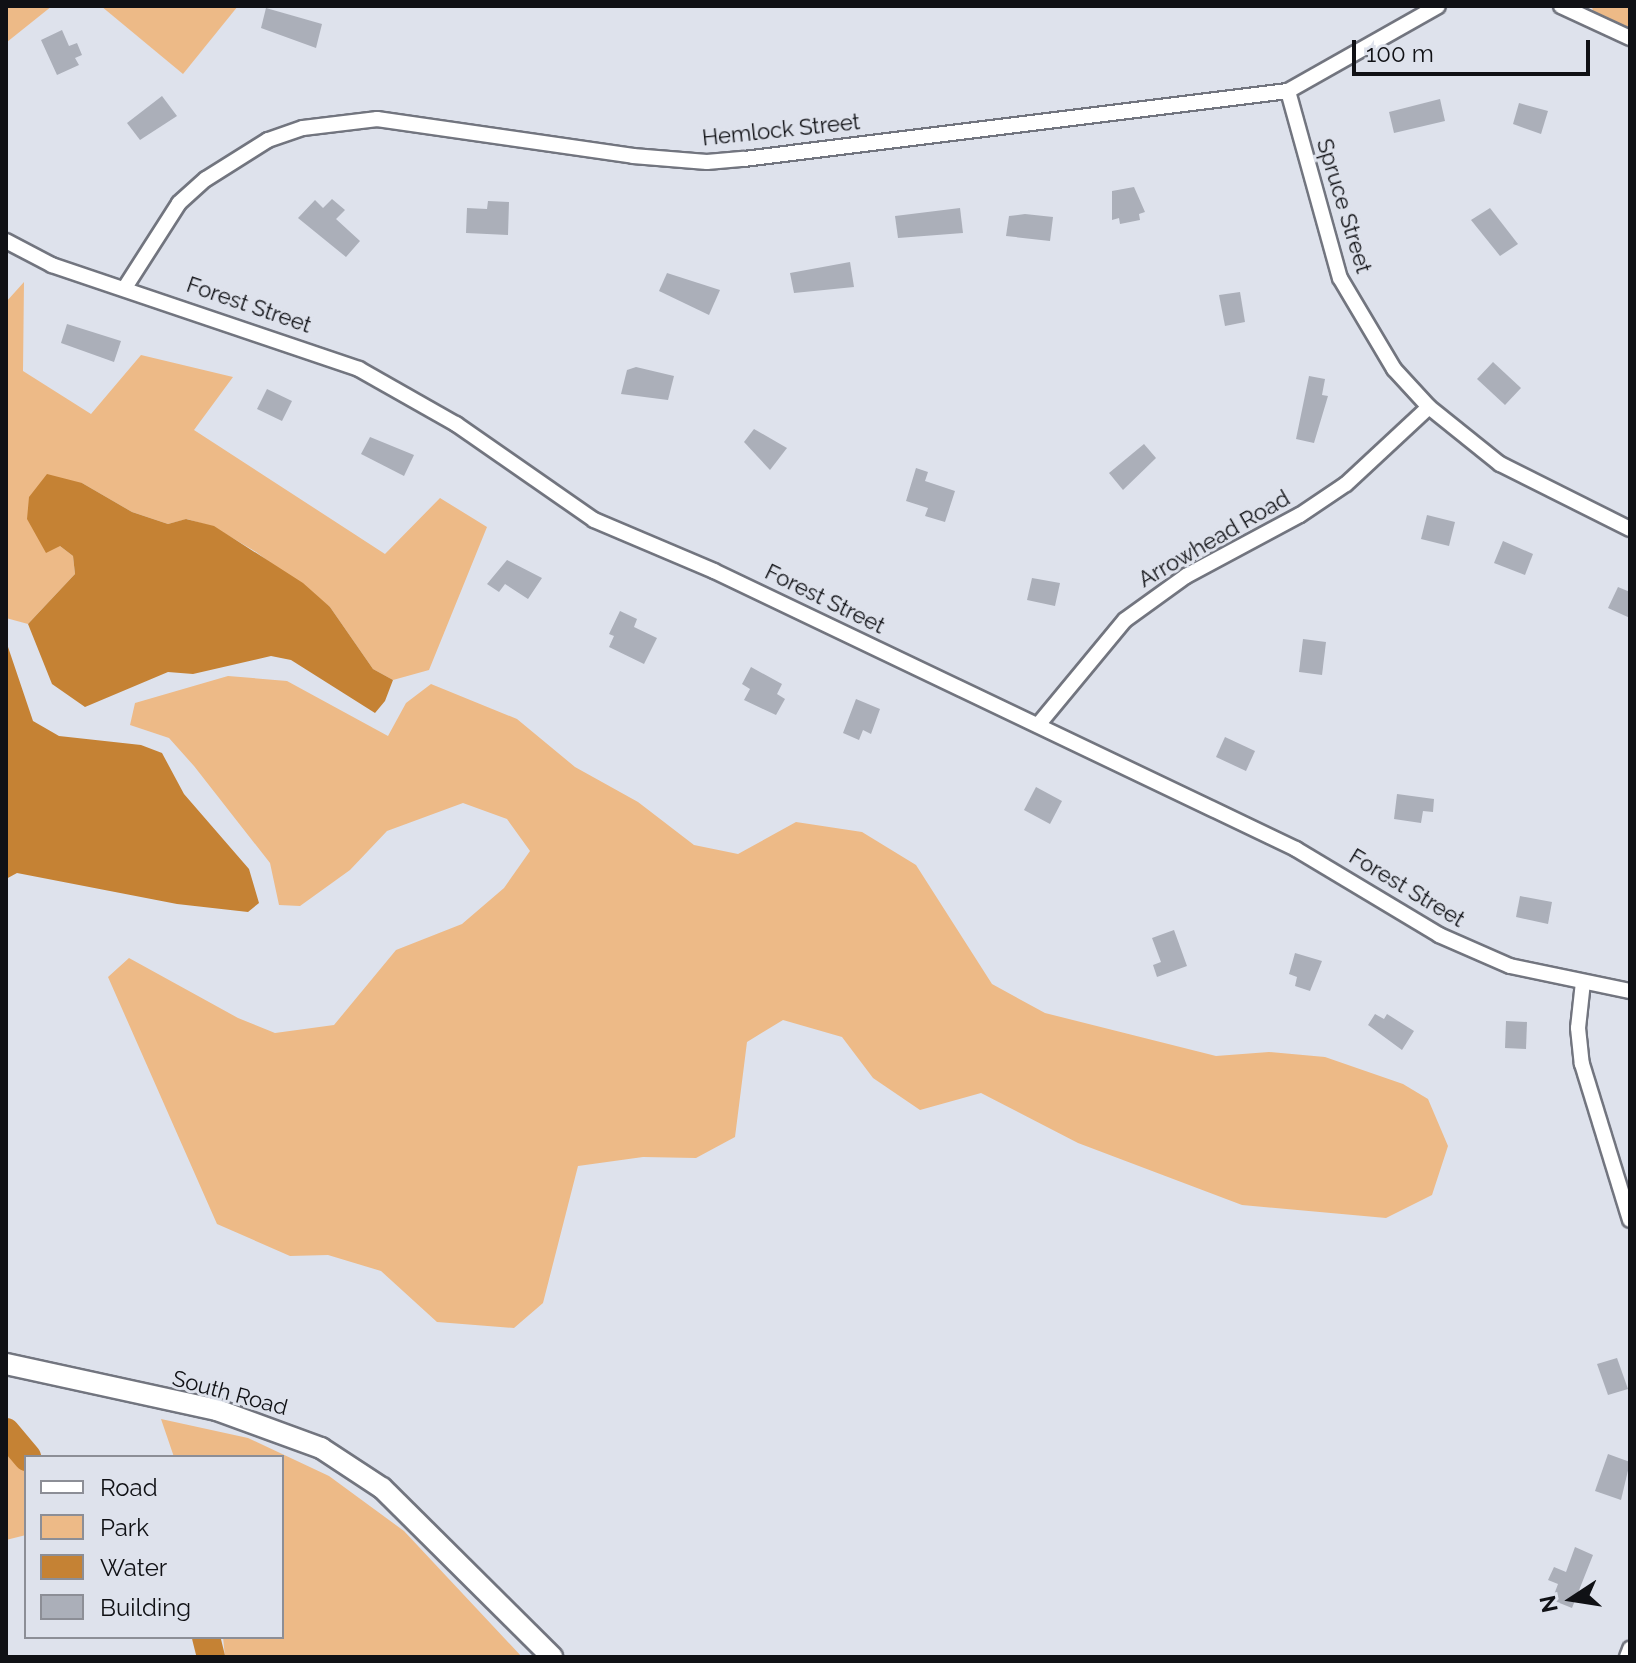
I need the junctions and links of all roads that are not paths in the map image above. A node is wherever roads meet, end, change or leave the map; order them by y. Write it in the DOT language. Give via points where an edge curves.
graph roads {
  1 [pos="1438,6"];
  2 [pos="1561,6"];
  3 [pos="1630,38"];
  4 [pos="1288,91"];
  5 [pos="6,241"];
  6 [pos="126,286"];
  7 [pos="1429,407"];
  8 [pos="1630,529"];
  9 [pos="1038,725"];
  10 [pos="1583,982"];
  11 [pos="1630,991"];
  12 [pos="1630,1220"];
  13 [pos="6,1364"];
  14 [pos="1630,1649"];
  15 [pos="552,1657"];
  16 [pos="1627,1657"];
  1 -- 4 [label="street, Hemlock Street"];
  2 -- 3 [label="street"];
  4 -- 6 [label="street, Hemlock Street" via="707,162 633,156 414,122 339,120 268,140 206,179 179,203"];
  4 -- 7 [label="street, Spruce Street" via="1340,278 1375,342"];
  5 -- 6 [label="street, Forest Street" via="52,265"];
  6 -- 9 [label="street, Forest Street" via="359,369 456,424 594,520"];
  7 -- 8 [label="street, Spruce Street" via="1500,464"];
  7 -- 9 [label="street, Arrowhead Road" via="1346,484 1175,583 1125,620"];
  9 -- 10 [label="street, Forest Street" via="1296,849 1473,952"];
  10 -- 11 [label="street, Forest Street"];
  10 -- 12 [label="street" via="1578,1028 1582,1064"];
  13 -- 15 [label="street, South Road" via="217,1410 321,1448 400,1504"];
  14 -- 16 [label="street"];
}
